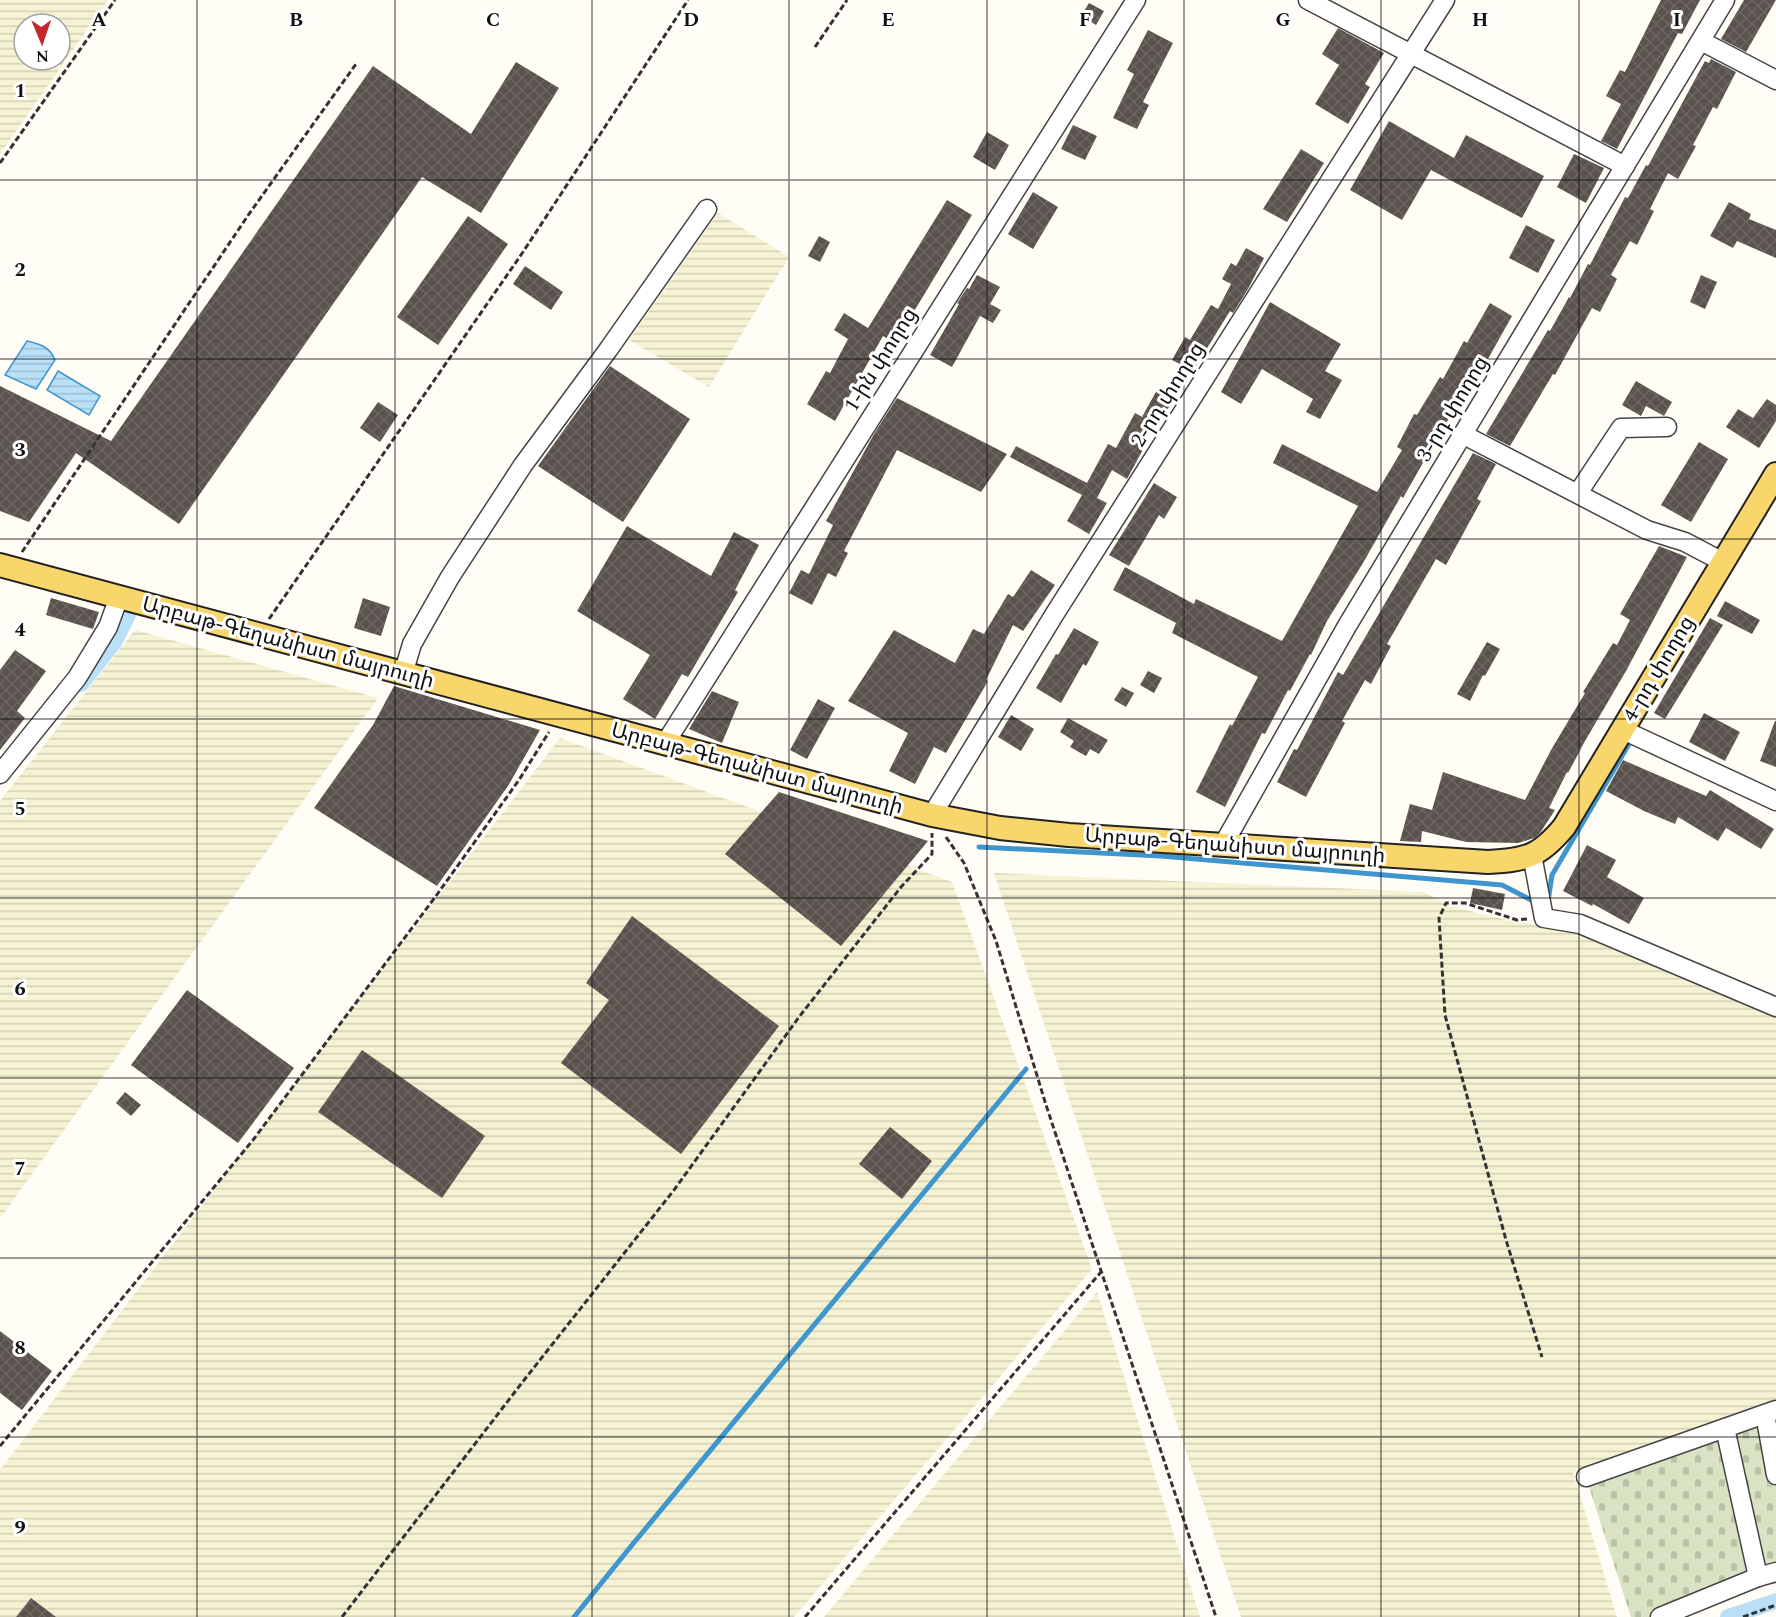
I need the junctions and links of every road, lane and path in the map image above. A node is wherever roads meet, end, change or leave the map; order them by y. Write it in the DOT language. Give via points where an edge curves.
graph roads {
  1 [pos="115,0"];
  2 [pos="688,0"];
  3 [pos="847,0"];
  4 [pos="1136,0"];
  5 [pos="1308,0"];
  6 [pos="1445,0"];
  7 [pos="1725,0"];
  8 [pos="1701,41"];
  9 [pos="815,47"];
  10 [pos="1410,55"];
  11 [pos="356,64"];
  12 [pos="1776,80"];
  13 [pos="0,163"];
  14 [pos="1625,166"];
  15 [pos="707,209"];
  16 [pos="1667,427"];
  17 [pos="1464,435"];
  18 [pos="1776,474"];
  19 [pos="1578,493"];
  20 [pos="1723,562"];
  21 [pos="6,566"];
  22 [pos="119,597"];
  23 [pos="258,635"];
  24 [pos="404,674"];
  25 [pos="559,716"];
  26 [pos="1623,729"];
  27 [pos="664,745"];
  28 [pos="0,774"];
  29 [pos="1776,801"];
  30 [pos="932,815"];
  31 [pos="1223,844"];
  32 [pos="1532,855"];
  33 [pos="1544,918"];
  34 [pos="1776,1006"];
  35 [pos="1101,1272"];
  36 [pos="1542,1357"];
  37 [pos="1770,1412"];
  38 [pos="1725,1428"];
  39 [pos="0,1446"];
  40 [pos="1776,1475"];
  41 [pos="1586,1477"];
  42 [pos="1767,1575"];
  43 [pos="1776,1605"];
  44 [pos="342,1617"];
  45 [pos="805,1617"];
  46 [pos="1216,1617"];
  47 [pos="1660,1617"];
  48 [pos="1743,1617"];
  1 -- 13 [label="path"];
  2 -- 23 [label="path" via="516,262"];
  3 -- 9 [label="path"];
  4 -- 27 [label="street, 1-ին փողոց"];
  5 -- 10 [label="street"];
  6 -- 10 [label="street, 2-րդ փողոց"];
  7 -- 8 [label="street, 3-րդ փողոց"];
  8 -- 12 [label="street"];
  8 -- 14 [label="street, 3-րդ փողոց"];
  10 -- 14 [label="street"];
  10 -- 30 [label="street, 2-րդ փողոց" via="1054,615"];
  11 -- 21 [label="path"];
  14 -- 17 [label="street, 3-րդ փողոց"];
  15 -- 24 [label="street" via="523,465 450,577 412,644"];
  16 -- 19 [label="street" via="1621,428"];
  17 -- 19 [label="street"];
  17 -- 31 [label="street, 3-րդ փողոց" via="1347,626"];
  18 -- 20 [label="main road, 4-րդ փողոց"];
  19 -- 20 [label="street" via="1647,530 1685,542"];
  20 -- 26 [label="main road, 4-րդ փողոց"];
  21 -- 22 [label="main road, Արբաթ-Գեղանիստ մայրուղի"];
  22 -- 23 [label="main road, Արբաթ-Գեղանիստ մայրուղի"];
  22 -- 28 [label="street" via="108,627 76,678"];
  23 -- 24 [label="main road, Արբաթ-Գեղանիստ մայրուղի"];
  24 -- 25 [label="main road, Արբաթ-Գեղանիստ մայրուղի"];
  25 -- 27 [label="main road, Արբաթ-Գեղանիստ մայրուղի"];
  25 -- 39 [label="path" via="450,876 253,1140"];
  26 -- 29 [label="street"];
  26 -- 32 [label="main road, 4-րդ փողոց" via="1564,827 1549,845"];
  27 -- 30 [label="main road, Արբաթ-Գեղանիստ մայրուղի"];
  30 -- 31 [label="main road, Արբաթ-Գեղանիստ մայրուղի" via="1069,835"];
  30 -- 35 [label="path" via="964,863 996,941"];
  30 -- 44 [label="path" via="932,854 901,887 799,1017 674,1190"];
  31 -- 32 [label="main road, Արբաթ-Գեղանիստ մայրուղի" via="1488,862"];
  32 -- 33 [label="street"];
  33 -- 34 [label="street" via="1580,924"];
  33 -- 36 [label="path" via="1517,920 1464,903 1446,903 1439,918 1445,1015"];
  35 -- 45 [label="path"];
  35 -- 46 [label="path"];
  37 -- 38 [label="street"];
  37 -- 40 [label="street"];
  38 -- 41 [label="street"];
  38 -- 42 [label="street"];
  42 -- 47 [label="street"];
  43 -- 48 [label="path"];
}
